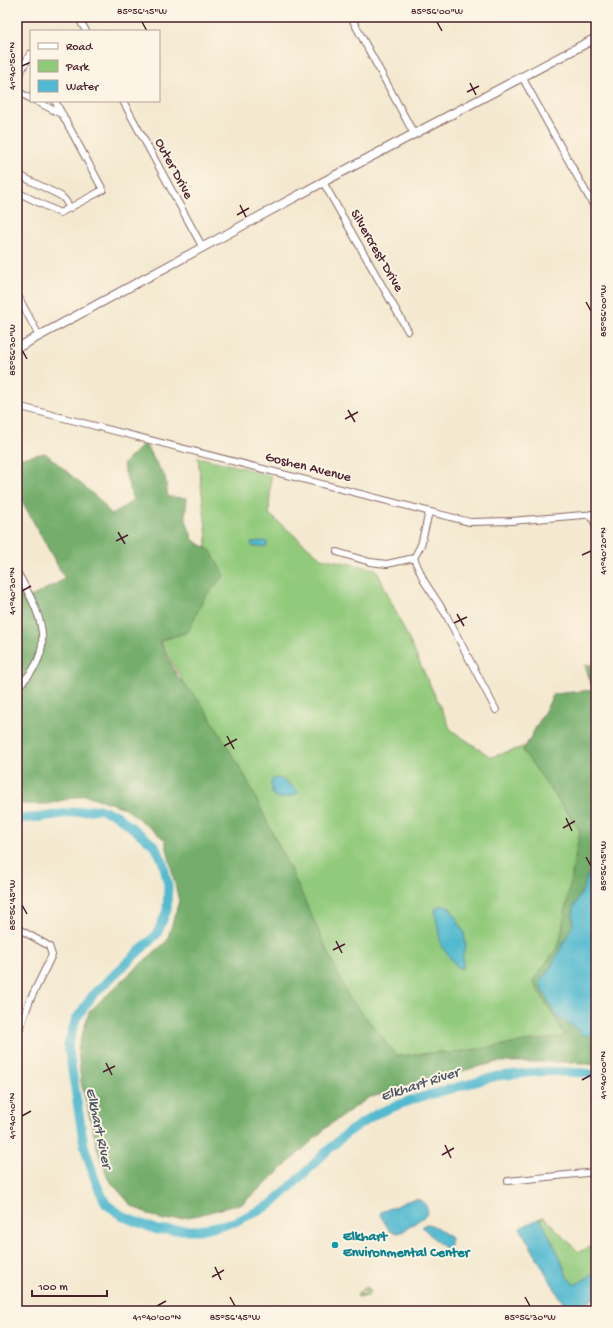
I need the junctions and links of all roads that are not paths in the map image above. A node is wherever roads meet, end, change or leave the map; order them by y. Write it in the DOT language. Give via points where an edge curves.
graph roads {
  1 [pos="78,17"];
  2 [pos="351,17"];
  3 [pos="85,30"];
  4 [pos="596,38"];
  5 [pos="30,54"];
  6 [pos="522,76"];
  7 [pos="17,79"];
  8 [pos="17,91"];
  9 [pos="30,98"];
  10 [pos="38,102"];
  11 [pos="56,102"];
  12 [pos="124,102"];
  13 [pos="63,115"];
  14 [pos="414,134"];
  15 [pos="17,174"];
  16 [pos="323,182"];
  17 [pos="17,192"];
  18 [pos="70,208"];
  19 [pos="596,210"];
  20 [pos="203,248"];
  21 [pos="17,294"];
  22 [pos="408,331"];
  23 [pos="39,336"];
  24 [pos="17,348"];
  25 [pos="17,406"];
  26 [pos="429,512"];
  27 [pos="594,514"];
  28 [pos="596,527"];
  29 [pos="337,552"];
  30 [pos="414,558"];
  31 [pos="17,572"];
  32 [pos="17,687"];
  33 [pos="496,710"];
  34 [pos="17,928"];
  35 [pos="17,1036"];
  36 [pos="596,1172"];
  37 [pos="508,1181"];
  1 -- 3 [label="street"];
  2 -- 14 [label="street"];
  4 -- 6 [label="main road"];
  5 -- 7 [label="street"];
  6 -- 14 [label="main road"];
  6 -- 19 [label="street"];
  8 -- 9 [label="street"];
  10 -- 13 [label="street"];
  11 -- 13 [label="street"];
  12 -- 20 [label="street, Outer Drive"];
  13 -- 18 [label="street" via="103,190"];
  14 -- 16 [label="main road"];
  15 -- 18 [label="street" via="64,198"];
  16 -- 20 [label="main road"];
  16 -- 22 [label="street, Silvercrest Drive"];
  17 -- 18 [label="street" via="60,213"];
  20 -- 23 [label="main road"];
  21 -- 23 [label="street"];
  23 -- 24 [label="main road"];
  25 -- 26 [label="street, Goshen Avenue"];
  26 -- 27 [label="street, Goshen Avenue" via="470,522"];
  26 -- 30 [label="street" via="421,545"];
  27 -- 28 [label="street"];
  29 -- 30 [label="street" via="370,562 387,564"];
  30 -- 33 [label="street" via="424,581 445,613"];
  31 -- 32 [label="street" via="37,611 42,628 42,640 35,666"];
  34 -- 35 [label="street" via="44,943 51,950 50,960 30,1000"];
  36 -- 37 [label="street"];
}
